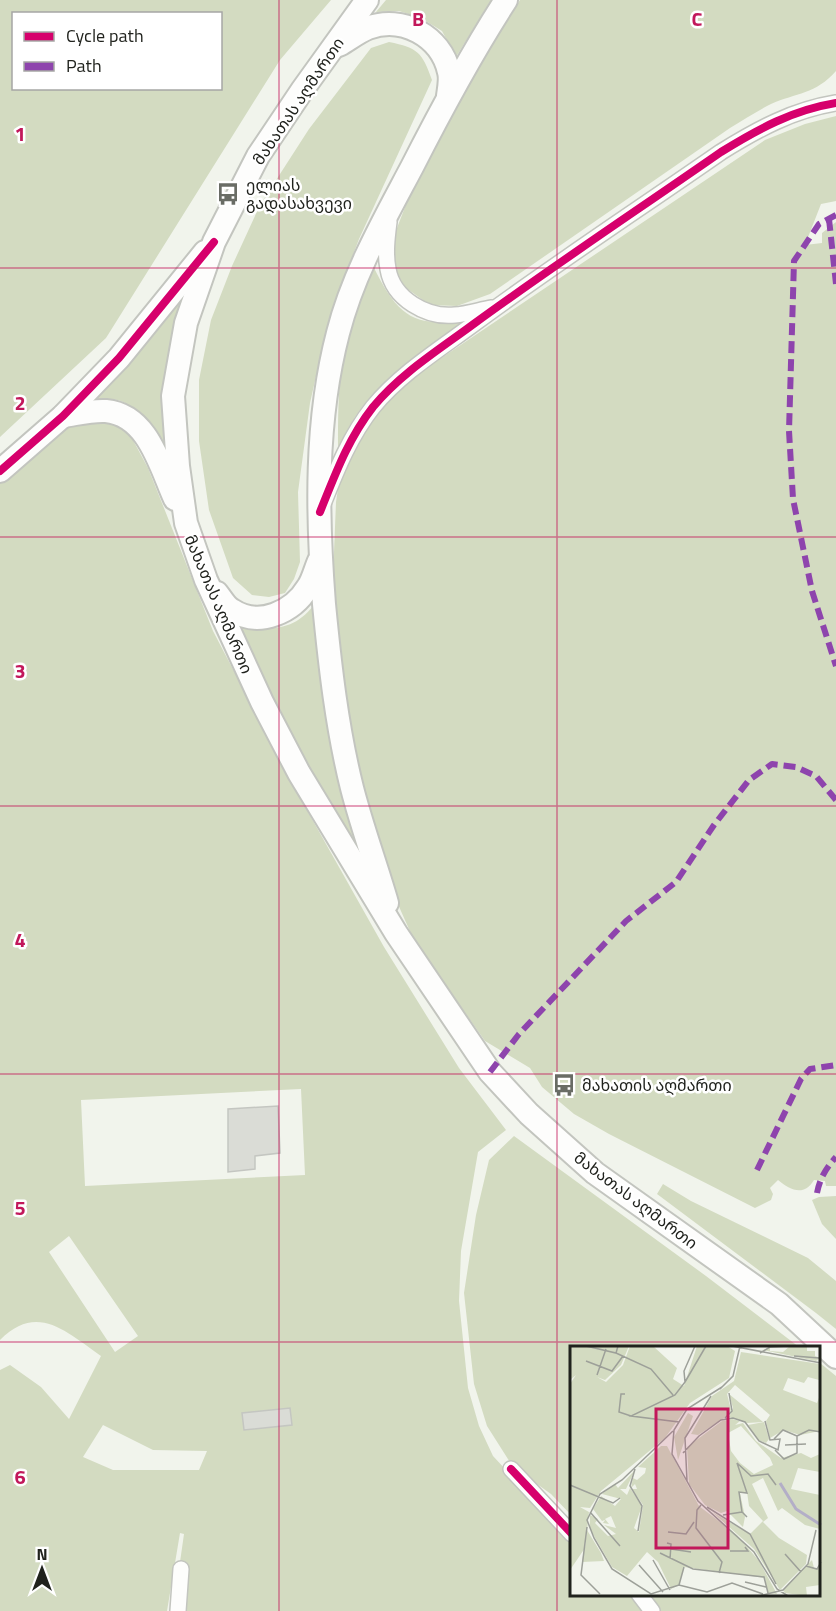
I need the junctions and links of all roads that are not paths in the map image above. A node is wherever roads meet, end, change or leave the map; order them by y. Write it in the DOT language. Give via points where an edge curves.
graph roads {
  1 [pos="367,0"];
  2 [pos="506,0"];
  3 [pos="334,48"];
  4 [pos="448,97"];
  5 [pos="836,103"];
  6 [pos="392,204"];
  7 [pos="214,242"];
  8 [pos="498,306"];
  9 [pos="63,416"];
  10 [pos="0,471"];
  11 [pos="320,512"];
  12 [pos="186,523"];
  13 [pos="320,556"];
  14 [pos="206,580"];
  15 [pos="396,933"];
  16 [pos="836,1357"];
  17 [pos="511,1469"];
  18 [pos="570,1532"];
  19 [pos="181,1569"];
  20 [pos="641,1596"];
  21 [pos="178,1611"];
  22 [pos="652,1611"];
  1 -- 3 [label="main road, მახათას აღმართი"];
  2 -- 4 [label="main road, მახათას აღმართი"];
  3 -- 4 [label="main road" via="368,28 393,24 418,30 439,48 449,72"];
  3 -- 7 [label="main road, მახათას აღმართი" via="258,156"];
  4 -- 6 [label="main road, მახათას აღმართი"];
  5 -- 8 [label="street" via="792,114 757,129"];
  6 -- 8 [label="street" via="386,244 388,272 402,296 425,312 454,316"];
  6 -- 11 [label="main road, მახათას აღმართი" via="360,268 338,332 325,395"];
  7 -- 9 [label="main road" via="119,358"];
  7 -- 12 [label="main road, მახათას აღმართი" via="186,323 173,396"];
  8 -- 11 [label="street" via="419,364 374,406 342,456"];
  9 -- 10 [label="main road"];
  9 -- 12 [label="main road" via="105,411 137,425 150,442"];
  11 -- 13 [label="main road, მახათას აღმართი"];
  12 -- 14 [label="main road, მახათას აღმართი"];
  13 -- 14 [label="main road" via="309,587 294,604 276,615 256,619 231,610"];
  13 -- 15 [label="main road, მახათას აღმართი" via="337,709 352,789"];
  14 -- 15 [label="main road, მახათას აღმართი" via="299,773"];
  15 -- 16 [label="main road, მახათას აღმართი" via="490,1072 529,1114 595,1173 779,1304"];
  17 -- 18 [label="street"];
  19 -- 21 [label="street"];
  20 -- 22 [label="street"];
}
